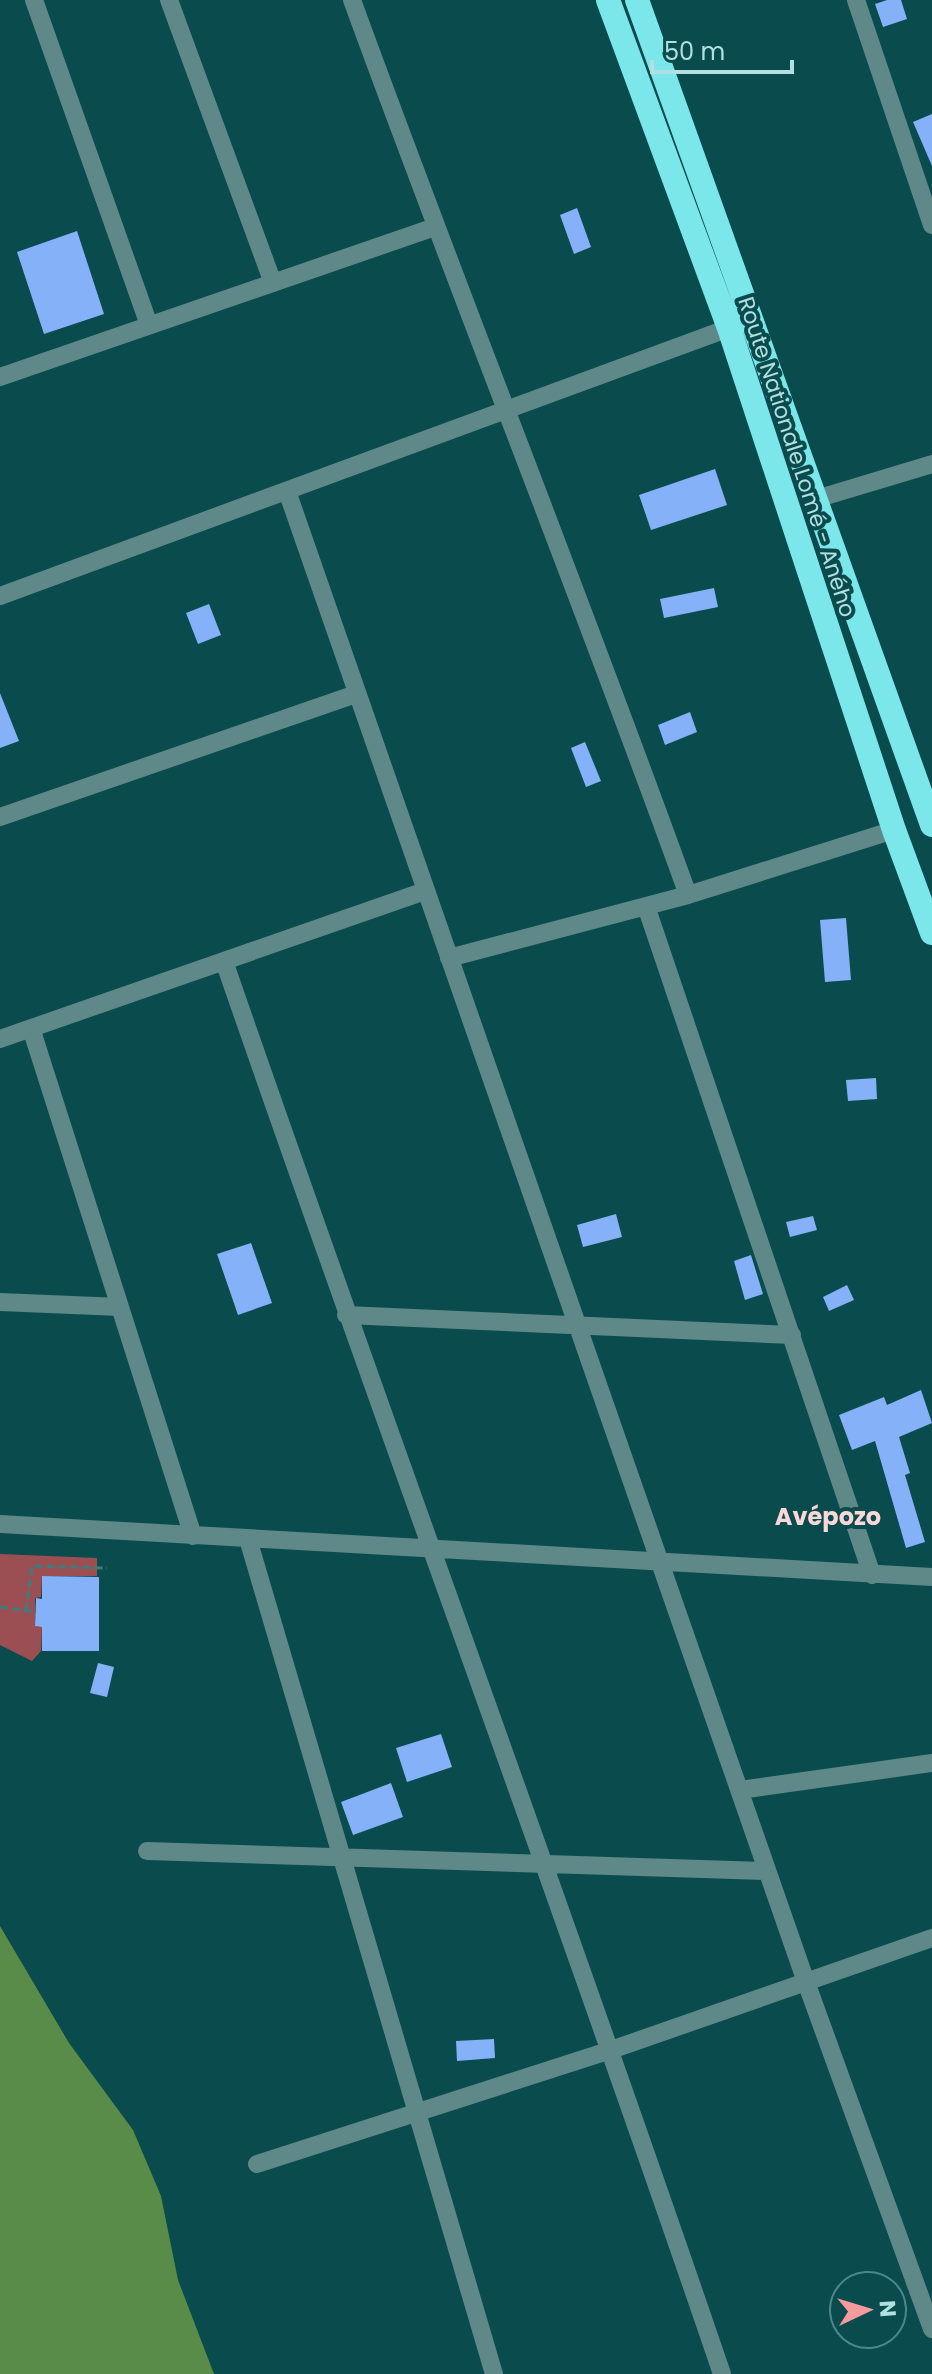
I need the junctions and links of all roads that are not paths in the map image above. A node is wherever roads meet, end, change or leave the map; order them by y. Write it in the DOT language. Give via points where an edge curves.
graph roads {
  1 [pos="34,0"];
  2 [pos="169,0"];
  3 [pos="352,0"];
  4 [pos="608,0"];
  5 [pos="637,0"];
  6 [pos="856,0"];
  7 [pos="932,225"];
  8 [pos="435,227"];
  9 [pos="273,283"];
  10 [pos="149,325"];
  11 [pos="729,328"];
  12 [pos="0,377"];
  13 [pos="507,409"];
  14 [pos="932,464"];
  15 [pos="287,491"];
  16 [pos="816,499"];
  17 [pos="0,596"];
  18 [pos="356,694"];
  19 [pos="0,817"];
  20 [pos="932,825"];
  21 [pos="894,830"];
  22 [pos="425,891"];
  23 [pos="688,895"];
  24 [pos="646,906"];
  25 [pos="932,933"];
  26 [pos="449,958"];
  27 [pos="224,961"];
  28 [pos="31,1028"];
  29 [pos="0,1039"];
  30 [pos="0,1302"];
  31 [pos="120,1307"];
  32 [pos="346,1315"];
  33 [pos="575,1323"];
  34 [pos="792,1335"];
  35 [pos="0,1524"];
  36 [pos="193,1536"];
  37 [pos="248,1539"];
  38 [pos="431,1549"];
  39 [pos="662,1562"];
  40 [pos="872,1575"];
  41 [pos="932,1577"];
  42 [pos="932,1763"];
  43 [pos="740,1790"];
  44 [pos="147,1851"];
  45 [pos="342,1860"];
  46 [pos="542,1865"];
  47 [pos="767,1871"];
  48 [pos="932,1938"];
  49 [pos="806,1982"];
  50 [pos="611,2050"];
  51 [pos="417,2112"];
  52 [pos="257,2164"];
  53 [pos="932,2329"];
  54 [pos="494,2374"];
  55 [pos="722,2374"];
  1 -- 10 [label="street"];
  2 -- 9 [label="street"];
  3 -- 8 [label="street"];
  4 -- 11 [label="highway, Route Nationale Lomé - Aného"];
  5 -- 16 [label="highway, Route Nationale Lomé - Aného"];
  6 -- 7 [label="street"];
  8 -- 9 [label="street"];
  8 -- 13 [label="street"];
  9 -- 10 [label="street"];
  10 -- 12 [label="street"];
  11 -- 13 [label="street"];
  11 -- 21 [label="highway, Route Nationale Lomé - Aného"];
  13 -- 15 [label="street"];
  13 -- 23 [label="street"];
  14 -- 16 [label="street"];
  15 -- 17 [label="street"];
  15 -- 18 [label="street"];
  16 -- 20 [label="highway, Route Nationale Lomé - Aného"];
  18 -- 19 [label="street"];
  18 -- 22 [label="street"];
  21 -- 23 [label="street"];
  21 -- 25 [label="highway, Route Nationale Lomé - Aného"];
  22 -- 26 [label="street"];
  22 -- 27 [label="street"];
  23 -- 24 [label="street"];
  24 -- 26 [label="street"];
  24 -- 34 [label="street"];
  26 -- 33 [label="street"];
  27 -- 28 [label="street"];
  27 -- 32 [label="street"];
  28 -- 29 [label="street"];
  28 -- 31 [label="street"];
  30 -- 31 [label="street"];
  31 -- 36 [label="street"];
  32 -- 33 [label="street"];
  32 -- 38 [label="street"];
  33 -- 34 [label="street"];
  33 -- 39 [label="street"];
  34 -- 40 [label="street"];
  35 -- 36 [label="street"];
  36 -- 37 [label="street"];
  37 -- 38 [label="street"];
  37 -- 45 [label="street"];
  38 -- 39 [label="street"];
  38 -- 46 [label="street"];
  39 -- 40 [label="street"];
  39 -- 43 [label="street"];
  40 -- 41 [label="street"];
  42 -- 43 [label="street"];
  43 -- 47 [label="street"];
  44 -- 45 [label="street"];
  45 -- 46 [label="street"];
  45 -- 51 [label="street"];
  46 -- 47 [label="street"];
  46 -- 50 [label="street"];
  47 -- 49 [label="street"];
  48 -- 49 [label="street"];
  49 -- 50 [label="street"];
  49 -- 53 [label="street"];
  50 -- 51 [label="street"];
  50 -- 55 [label="street"];
  51 -- 52 [label="street"];
  51 -- 54 [label="street"];
}
